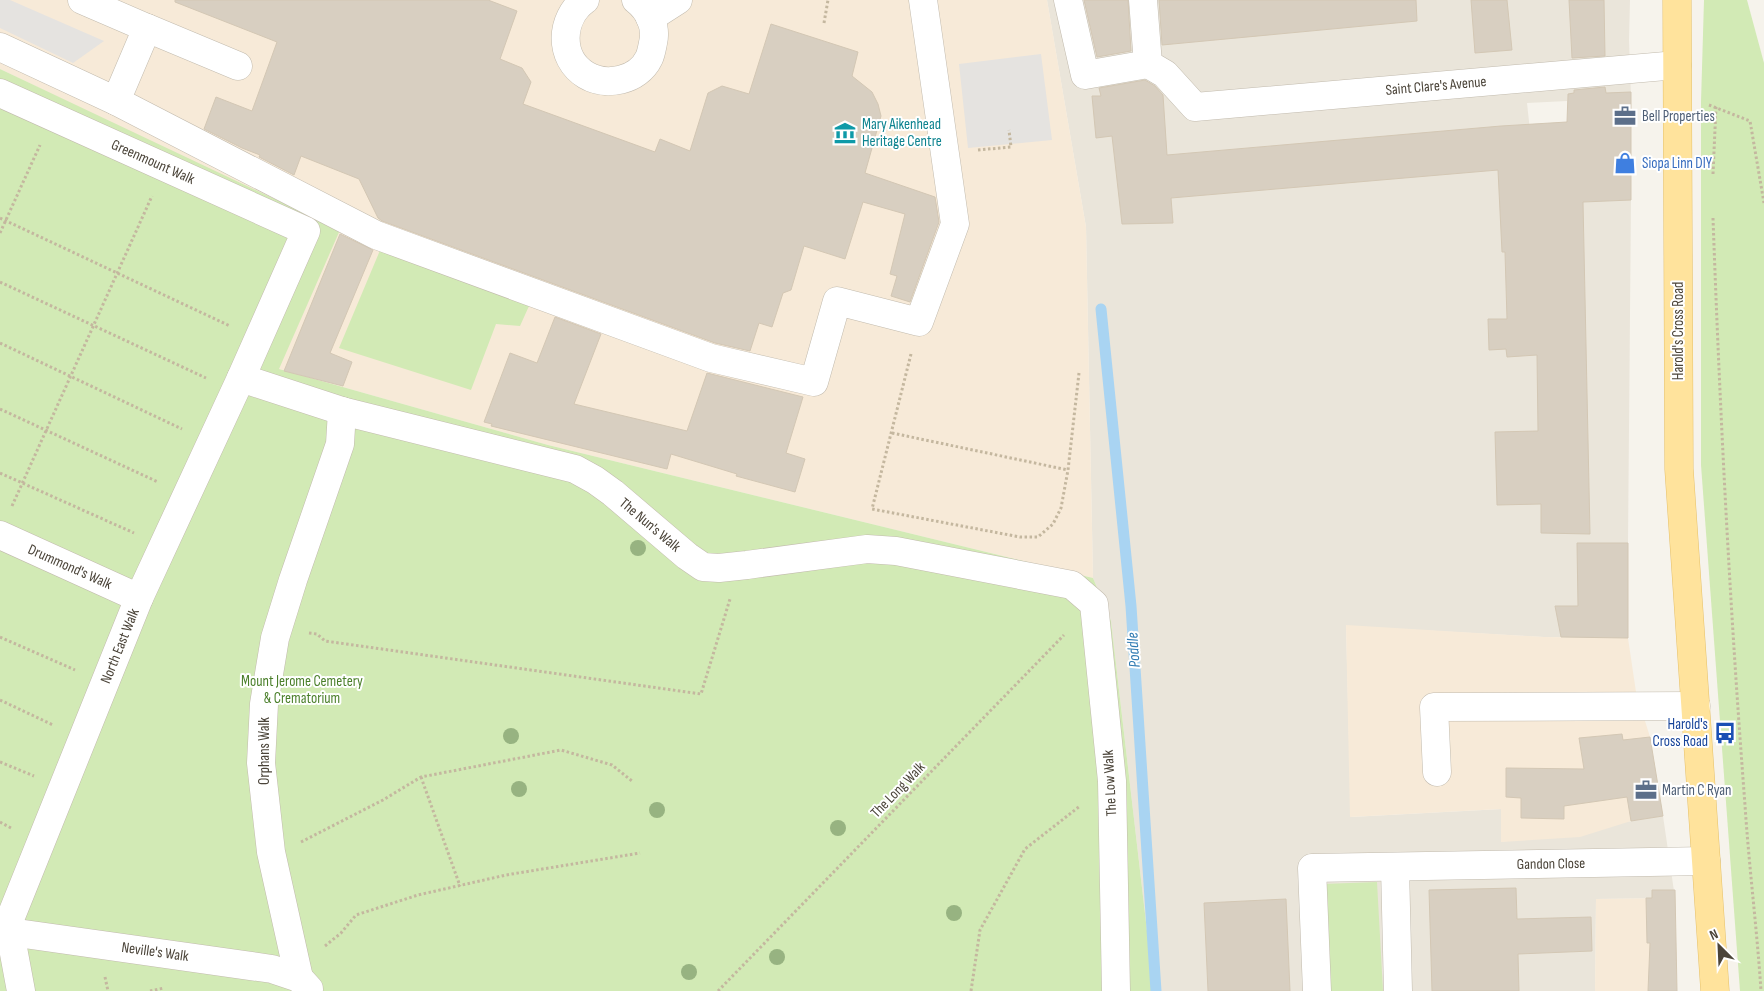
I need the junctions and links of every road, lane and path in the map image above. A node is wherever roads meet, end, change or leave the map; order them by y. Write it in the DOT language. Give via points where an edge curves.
graph roads {
  1 [pos="82,0"];
  2 [pos="585,0"];
  3 [pos="678,0"];
  4 [pos="828,0"];
  5 [pos="923,0"];
  6 [pos="1068,0"];
  7 [pos="1143,0"];
  8 [pos="1677,0"];
  9 [pos="643,9"];
  10 [pos="824,23"];
  11 [pos="147,28"];
  12 [pos="0,47"];
  13 [pos="1148,64"];
  14 [pos="1677,65"];
  15 [pos="238,66"];
  16 [pos="0,93"];
  17 [pos="116,101"];
  18 [pos="1677,102"];
  19 [pos="1716,108"];
  20 [pos="53,117"];
  21 [pos="1009,130"];
  22 [pos="945,153"];
  23 [pos="165,168"];
  24 [pos="1712,182"];
  25 [pos="1764,203"];
  26 [pos="1713,211"];
  27 [pos="0,218"];
  28 [pos="6,220"];
  29 [pos="306,231"];
  30 [pos="0,233"];
  31 [pos="118,273"];
  32 [pos="0,282"];
  33 [pos="920,322"];
  34 [pos="94,326"];
  35 [pos="258,339"];
  36 [pos="0,343"];
  37 [pos="1079,373"];
  38 [pos="71,376"];
  39 [pos="237,385"];
  40 [pos="0,409"];
  41 [pos="342,411"];
  42 [pos="46,430"];
  43 [pos="892,433"];
  44 [pos="211,443"];
  45 [pos="1068,470"];
  46 [pos="0,473"];
  47 [pos="22,483"];
  48 [pos="187,495"];
  49 [pos="11,507"];
  50 [pos="0,535"];
  51 [pos="163,546"];
  52 [pos="740,566"];
  53 [pos="139,598"];
  54 [pos="1094,604"];
  55 [pos="279,627"];
  56 [pos="0,637"];
  57 [pos="105,683"];
  58 [pos="0,700"];
  59 [pos="1696,706"];
  60 [pos="82,740"];
  61 [pos="1437,772"];
  62 [pos="421,777"];
  63 [pos="632,781"];
  64 [pos="1112,781"];
  65 [pos="640,853"];
  66 [pos="272,857"];
  67 [pos="1706,861"];
  68 [pos="1395,867"];
  69 [pos="460,886"];
  70 [pos="7,922"];
  71 [pos="319,951"];
  72 [pos="305,984"];
  73 [pos="21,991"];
  74 [pos="718,991"];
  75 [pos="971,991"];
  76 [pos="1116,991"];
  77 [pos="1317,991"];
  78 [pos="1398,991"];
  79 [pos="1715,991"];
  80 [pos="1761,991"];
  1 -- 11 [label="street"];
  2 -- 9 [label="street" via="572,12 565,30 565,45 574,64 585,74 600,80 626,78 640,70 649,58 655,36"];
  3 -- 9 [label="street"];
  4 -- 10 [label="path"];
  5 -- 22 [label="street"];
  6 -- 13 [label="street" via="1085,75"];
  7 -- 13 [label="street"];
  8 -- 14 [label="main road, Harold's Cross Road"];
  11 -- 15 [label="street"];
  11 -- 17 [label="street"];
  12 -- 17 [label="street"];
  13 -- 14 [label="street, Saint Clare's Avenue" via="1165,74 1195,107"];
  14 -- 18 [label="main road, Harold's Cross Road"];
  16 -- 20 [label="street, Greenmount Walk"];
  17 -- 33 [label="street" via="376,235 711,358 814,382 837,301"];
  18 -- 19 [label="path" via="1701,102"];
  18 -- 59 [label="main road, Harold's Cross Road" via="1678,469"];
  19 -- 24 [label="path"];
  19 -- 25 [label="path" via="1750,121"];
  20 -- 23 [label="street, Greenmount Walk"];
  20 -- 28 [label="path"];
  21 -- 22 [label="path" via="1010,147"];
  22 -- 33 [label="street" via="955,224"];
  23 -- 29 [label="street, Greenmount Walk"];
  23 -- 31 [label="path"];
  26 -- 80 [label="path" via="1732,605"];
  27 -- 28 [label="path"];
  28 -- 30 [label="path"];
  28 -- 31 [label="path"];
  29 -- 35 [label="street, North East Walk"];
  31 -- 34 [label="path"];
  31 -- 35 [label="path"];
  32 -- 34 [label="path"];
  33 -- 43 [label="path"];
  34 -- 38 [label="path"];
  34 -- 39 [label="path"];
  35 -- 39 [label="street, North East Walk"];
  36 -- 38 [label="path"];
  37 -- 45 [label="path"];
  38 -- 42 [label="path"];
  38 -- 44 [label="path"];
  39 -- 41 [label="street, The Nun's Walk"];
  39 -- 44 [label="street, North East Walk"];
  40 -- 42 [label="path"];
  41 -- 52 [label="street, The Nun's Walk" via="575,469 612,493 703,567"];
  41 -- 55 [label="street, Orphans Walk" via="340,444"];
  42 -- 47 [label="path"];
  42 -- 48 [label="path"];
  43 -- 45 [label="path"];
  43 -- 45 [label="path" via="872,509 1020,537 1038,537 1052,524 1061,508"];
  44 -- 48 [label="street, North East Walk"];
  46 -- 47 [label="path"];
  47 -- 49 [label="path"];
  47 -- 51 [label="path"];
  48 -- 51 [label="street, North East Walk"];
  50 -- 53 [label="street, Drummond's Walk"];
  51 -- 53 [label="street, North East Walk"];
  52 -- 54 [label="street, The Nun's Walk" via="867,549 896,552 1072,584"];
  52 -- 55 [label="path" via="702,694 325,641 318,634"];
  53 -- 57 [label="street, North East Walk"];
  54 -- 64 [label="street, The Low Walk"];
  54 -- 74 [label="path, The Long Walk"];
  55 -- 66 [label="street, Orphans Walk" via="264,704 261,763"];
  56 -- 57 [label="path"];
  57 -- 60 [label="street, North East Walk"];
  58 -- 60 [label="path"];
  59 -- 61 [label="street" via="1434,707"];
  59 -- 67 [label="main road, Harold's Cross Road"];
  60 -- 70 [label="street, North East Walk"];
  62 -- 63 [label="path" via="562,750 612,766"];
  62 -- 66 [label="path"];
  62 -- 69 [label="path"];
  64 -- 75 [label="path" via="1025,849 980,930"];
  64 -- 76 [label="street, The Low Walk"];
  65 -- 69 [label="path" via="506,875"];
  66 -- 72 [label="street, Orphans Walk"];
  67 -- 68 [label="street, Gandon Close"];
  67 -- 79 [label="main road, Harold's Cross Road"];
  68 -- 77 [label="street, Gandon Close" via="1312,868"];
  68 -- 78 [label="street"];
  69 -- 71 [label="path" via="356,914 341,933"];
  70 -- 72 [label="street, Neville's Walk" via="272,969"];
  70 -- 73 [label="street"];
}
